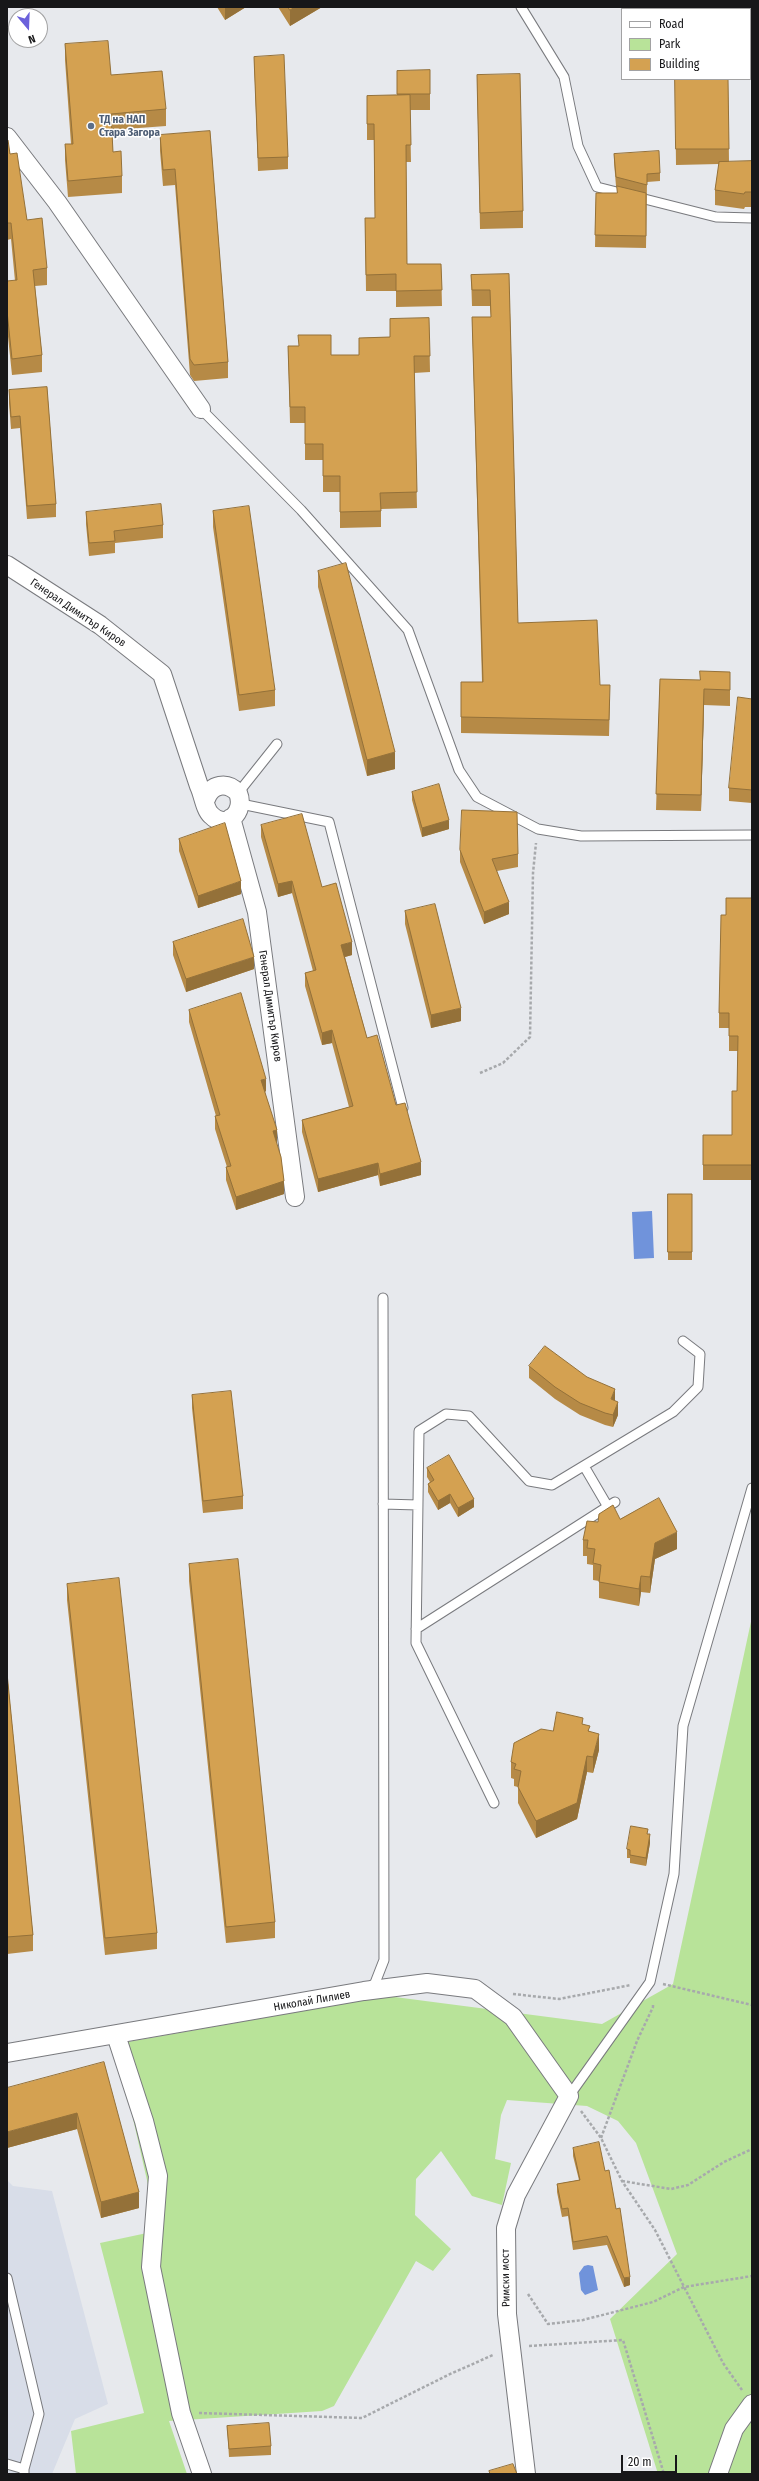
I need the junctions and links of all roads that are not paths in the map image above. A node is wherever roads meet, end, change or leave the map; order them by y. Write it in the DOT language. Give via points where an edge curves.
graph roads {
  1 [pos="521,7"];
  2 [pos="7,137"];
  3 [pos="752,218"];
  4 [pos="201,409"];
  5 [pos="7,565"];
  6 [pos="277,744"];
  7 [pos="196,771"];
  8 [pos="206,799"];
  9 [pos="233,800"];
  10 [pos="752,835"];
  11 [pos="403,1108"];
  12 [pos="295,1197"];
  13 [pos="383,1298"];
  14 [pos="683,1341"];
  15 [pos="584,1466"];
  16 [pos="752,1488"];
  17 [pos="383,1504"];
  18 [pos="418,1506"];
  19 [pos="416,1629"];
  20 [pos="494,1803"];
  21 [pos="364,1991"];
  22 [pos="116,2035"];
  23 [pos="7,2053"];
  24 [pos="569,2096"];
  25 [pos="7,2278"];
  26 [pos="748,2398"];
  27 [pos="7,2464"];
  28 [pos="24,2471"];
  29 [pos="202,2474"];
  30 [pos="526,2474"];
  31 [pos="718,2474"];
  1 -- 3 [label="lane" via="564,77 578,146 597,187 716,217"];
  2 -- 4 [label="street" via="57,202"];
  4 -- 10 [label="lane" via="301,510 408,630 459,770 477,796 538,829 581,836"];
  5 -- 7 [label="street, Генерал Димитър Киров" via="100,625 162,674"];
  6 -- 9 [label="lane"];
  7 -- 8 [label="street, Генерал Димитър Киров" via="199,786"];
  7 -- 9 [label="street"];
  8 -- 9 [label="street" via="212,789"];
  8 -- 9 [label="street, Генерал Димитър Киров" via="211,815 221,820"];
  9 -- 11 [label="lane" via="329,822"];
  9 -- 12 [label="street, Генерал Димитър Киров" via="258,912"];
  13 -- 17 [label="lane"];
  14 -- 15 [label="lane" via="700,1354 698,1387 673,1412"];
  15 -- 18 [label="lane" via="552,1486 529,1481 469,1416 446,1414 420,1431"];
  15 -- 19 [label="lane" via="611,1505"];
  16 -- 24 [label="lane" via="683,1726 674,1874 650,1982"];
  17 -- 18 [label="lane"];
  17 -- 21 [label="lane" via="384,1960 375,1983"];
  18 -- 19 [label="lane"];
  19 -- 20 [label="lane" via="416,1644"];
  21 -- 22 [label="street, Николай Лилиев"];
  21 -- 24 [label="street, Николай Лилиев" via="427,1983 475,1989 513,2017"];
  22 -- 23 [label="street, Николай Лилиев"];
  22 -- 29 [label="street" via="144,2121 158,2176 151,2267 181,2412"];
  24 -- 30 [label="street, Римски мост" via="516,2195 506,2228 507,2314"];
  25 -- 28 [label="lane" via="39,2414"];
  26 -- 31 [label="street"];
  27 -- 28 [label="lane"];
}
